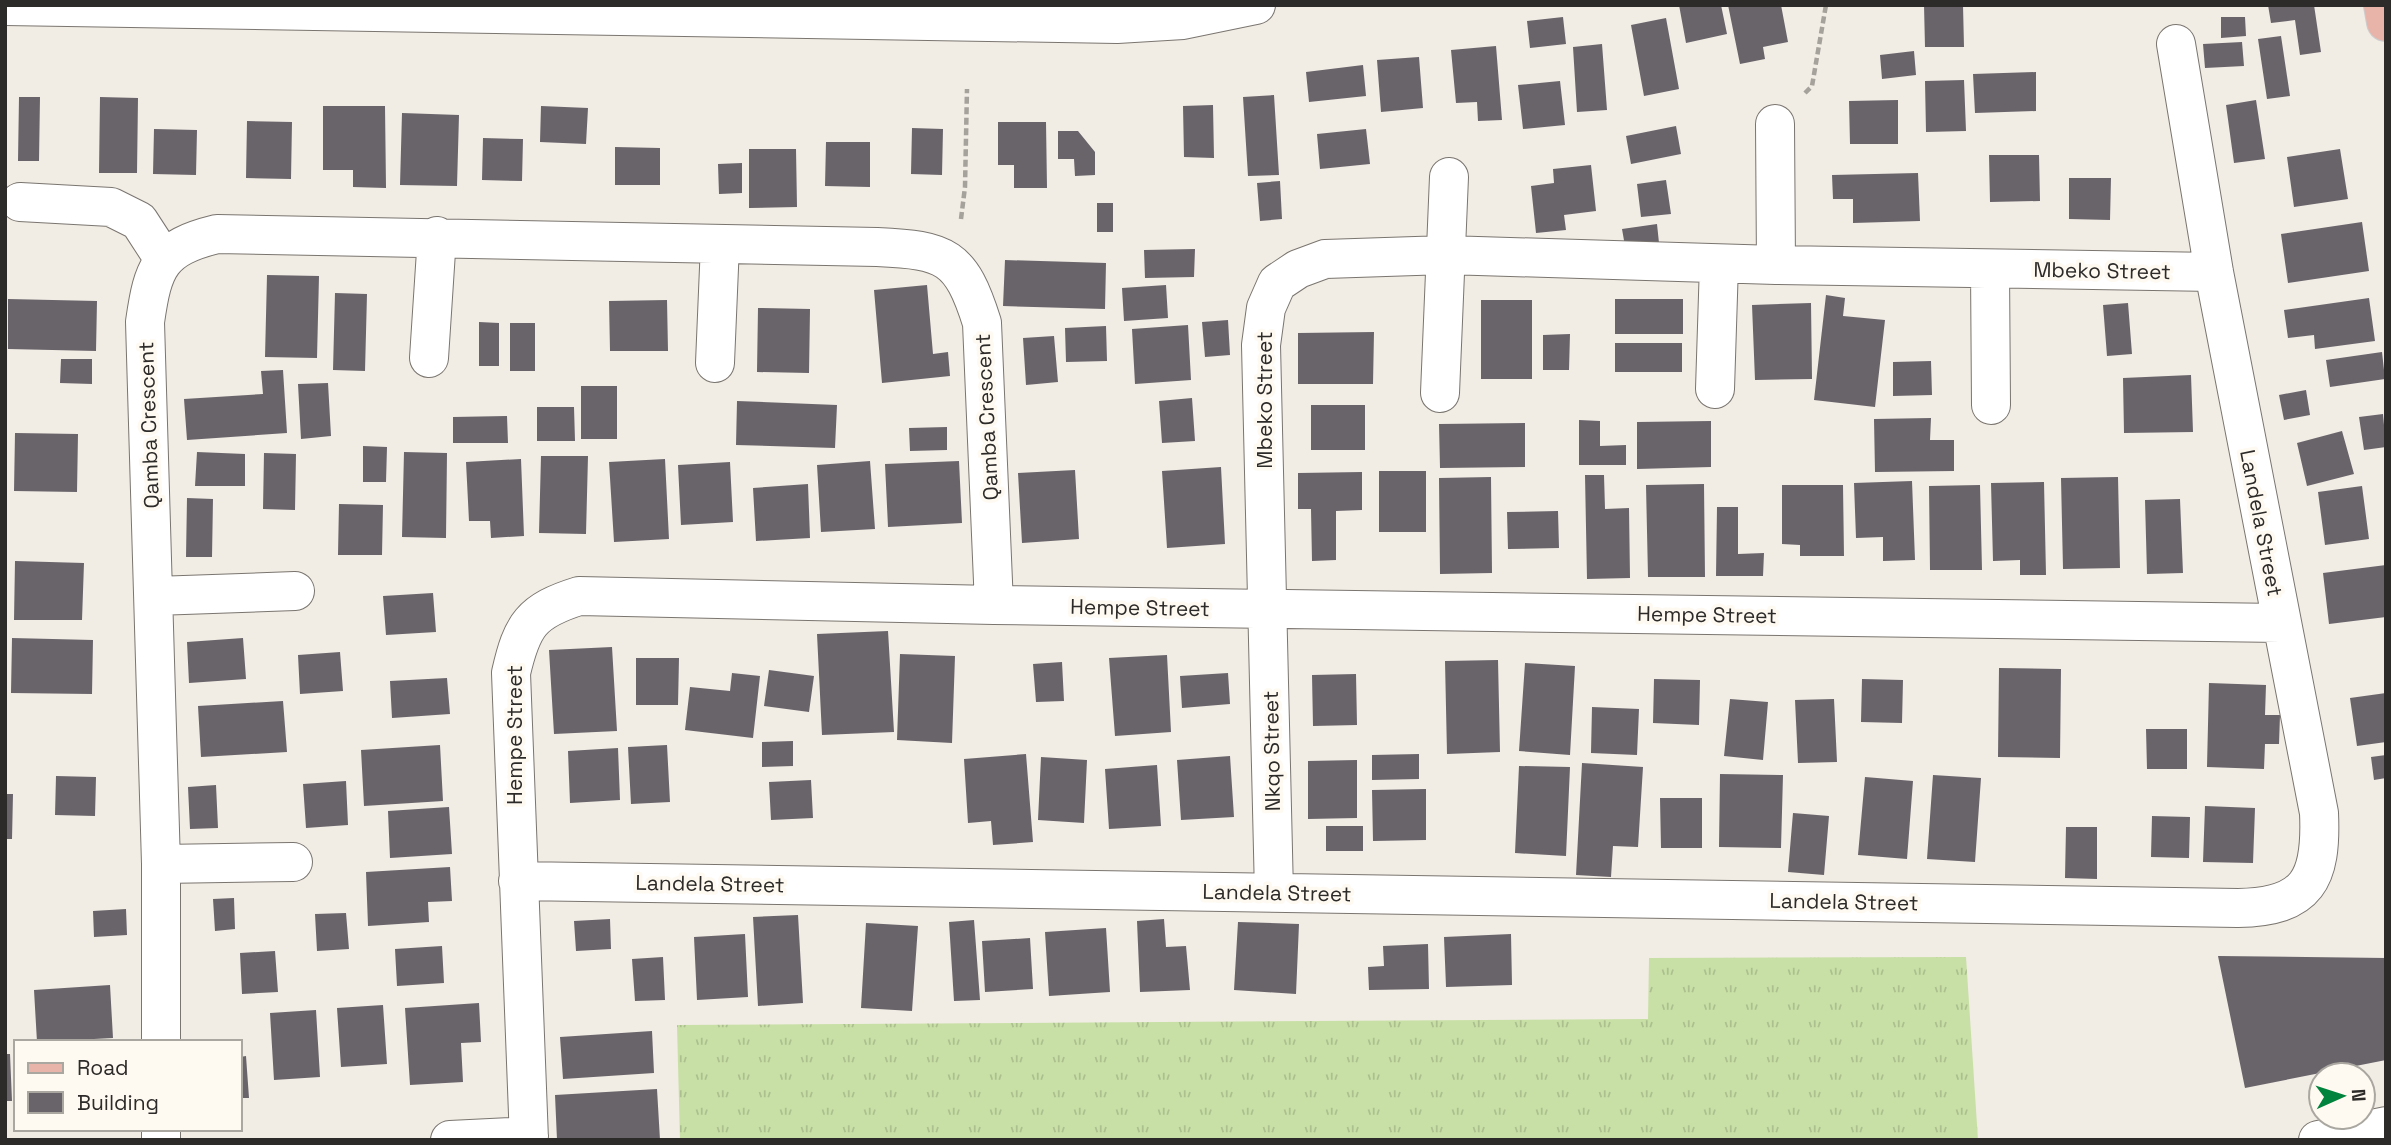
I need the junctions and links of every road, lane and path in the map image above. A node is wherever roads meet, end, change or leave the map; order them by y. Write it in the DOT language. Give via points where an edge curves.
graph roads {
  1 [pos="1256,5"];
  2 [pos="1826,5"];
  3 [pos="2383,5"];
  4 [pos="5,6"];
  5 [pos="800,13"];
  6 [pos="2386,22"];
  7 [pos="2176,44"];
  8 [pos="967,89"];
  9 [pos="1775,124"];
  10 [pos="1449,177"];
  11 [pos="20,202"];
  12 [pos="437,236"];
  13 [pos="720,244"];
  14 [pos="1446,255"];
  15 [pos="163,258"];
  16 [pos="1718,264"];
  17 [pos="955,265"];
  18 [pos="1776,265"];
  19 [pos="1990,269"];
  20 [pos="2214,272"];
  21 [pos="429,358"];
  22 [pos="715,363"];
  23 [pos="1715,389"];
  24 [pos="1440,393"];
  25 [pos="1991,404"];
  26 [pos="295,591"];
  27 [pos="155,596"];
  28 [pos="994,605"];
  29 [pos="1270,610"];
  30 [pos="2280,623"];
  31 [pos="293,862"];
  32 [pos="161,864"];
  33 [pos="517,881"];
  34 [pos="1274,893"];
  35 [pos="161,1040"];
  36 [pos="2386,1126"];
  37 [pos="529,1138"];
  38 [pos="450,1140"];
  39 [pos="2318,1140"];
  1 -- 5 [label="street" via="1183,20 1117,24"];
  2 -- 9 [label="path" via="1812,86"];
  3 -- 6 [label="main road"];
  4 -- 5 [label="street"];
  7 -- 20 [label="street, Landela Street"];
  8 -- 17 [label="path" via="965,187"];
  9 -- 18 [label="street"];
  10 -- 14 [label="street"];
  11 -- 15 [label="street" via="111,206 139,221"];
  12 -- 13 [label="street"];
  12 -- 15 [label="street" via="218,234 189,241"];
  12 -- 21 [label="street"];
  13 -- 17 [label="street" via="905,248 936,253"];
  13 -- 22 [label="street"];
  14 -- 16 [label="street, Mbeko Street"];
  14 -- 24 [label="street"];
  14 -- 29 [label="street, Mbeko Street" via="1325,259 1277,283 1266,308 1261,345"];
  15 -- 27 [label="street, Qamba Crescent" via="150,291 145,322"];
  16 -- 18 [label="street, Mbeko Street"];
  16 -- 23 [label="street"];
  17 -- 28 [label="street, Qamba Crescent" via="972,291 982,323"];
  18 -- 19 [label="street, Mbeko Street"];
  19 -- 20 [label="street, Mbeko Street"];
  19 -- 25 [label="street"];
  20 -- 30 [label="street, Landela Street"];
  26 -- 27 [label="street"];
  27 -- 32 [label="street, Qamba Crescent"];
  28 -- 29 [label="street, Hempe Street"];
  28 -- 33 [label="street, Hempe Street" via="601,594 579,596 538,612 517,644 511,673"];
  29 -- 30 [label="street, Hempe Street"];
  29 -- 34 [label="street, Nkqo Street"];
  30 -- 34 [label="street, Landela Street" via="2319,813 2320,840 2319,859 2310,880 2282,903 2238,908"];
  31 -- 32 [label="street"];
  32 -- 35 [label="street, Qamba Crescent"];
  33 -- 34 [label="street, Landela Street"];
  33 -- 37 [label="street, Hempe Street"];
  36 -- 39 [label="street"];
  37 -- 38 [label="street"];
}
